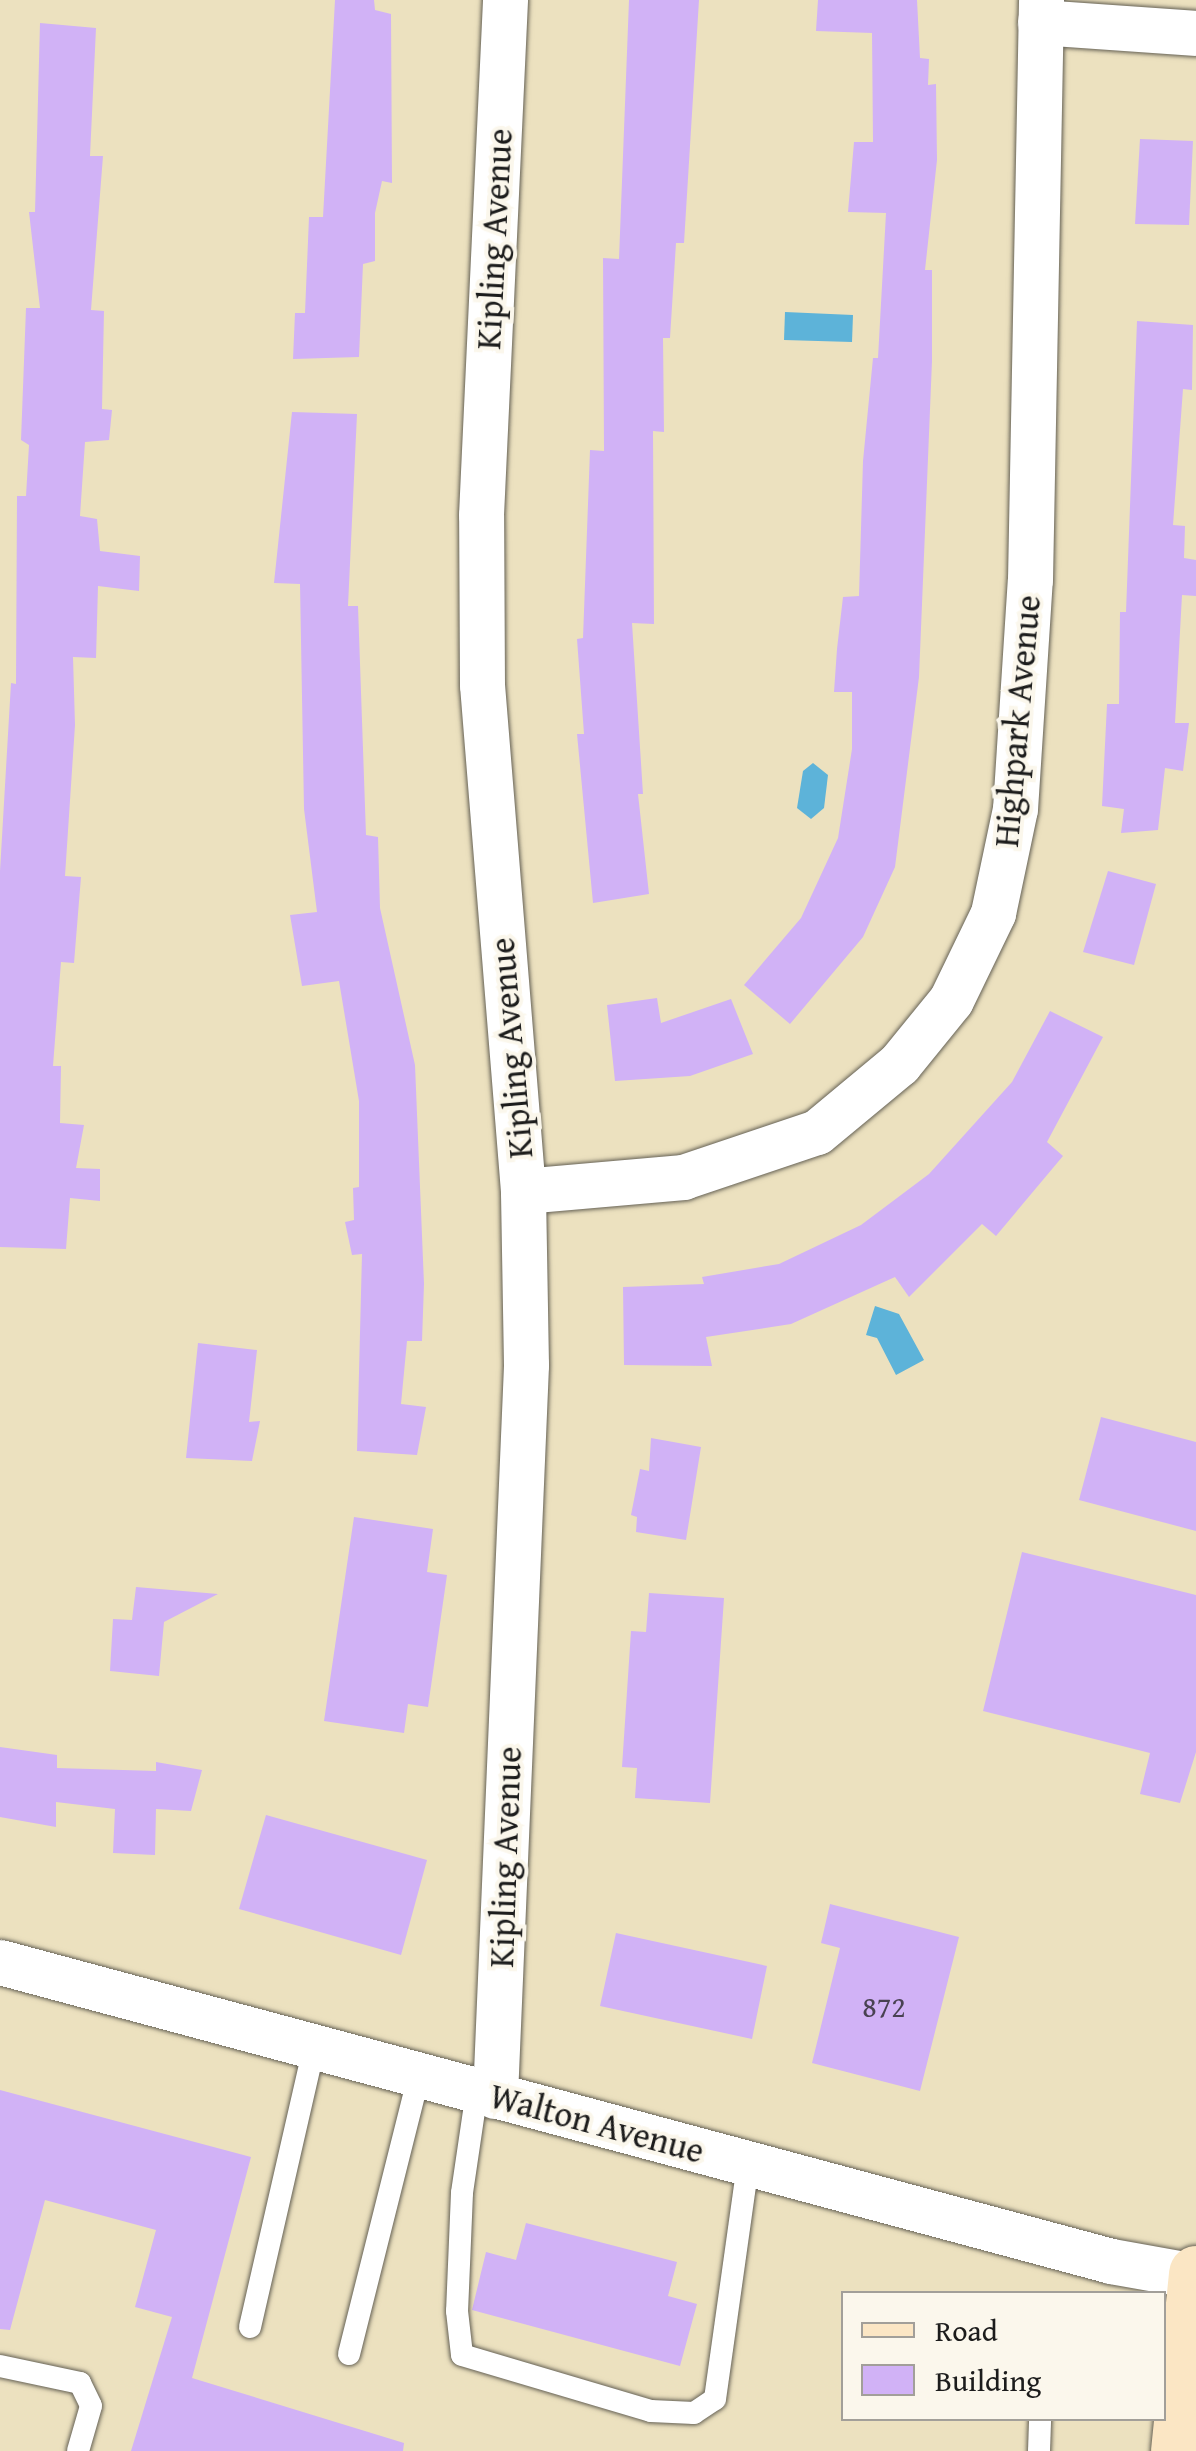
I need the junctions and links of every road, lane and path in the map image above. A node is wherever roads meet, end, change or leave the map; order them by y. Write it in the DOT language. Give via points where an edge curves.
graph roads {
  1 [pos="505,0"];
  2 [pos="1041,11"];
  3 [pos="1196,34"];
  4 [pos="523,1191"];
  5 [pos="0,1962"];
  6 [pos="314,2046"];
  7 [pos="418,2075"];
  8 [pos="486,2093"];
  9 [pos="748,2164"];
  10 [pos="1194,2299"];
  11 [pos="250,2327"];
  12 [pos="348,2354"];
  13 [pos="0,2366"];
  14 [pos="1040,2421"];
  15 [pos="78,2451"];
  16 [pos="1039,2451"];
  17 [pos="1178,2451"];
  1 -- 4 [label="street, Kipling Avenue" via="482,515 482,685"];
  2 -- 3 [label="street"];
  2 -- 4 [label="street, Highpark Avenue" via="1030,580 1016,809 994,914 951,1000 920,1039 817,1132 684,1177"];
  4 -- 8 [label="street, Kipling Avenue" via="526,1365"];
  5 -- 6 [label="street, Walton Avenue"];
  6 -- 7 [label="street, Walton Avenue"];
  6 -- 11 [label="lane"];
  7 -- 8 [label="street, Walton Avenue"];
  7 -- 12 [label="lane"];
  8 -- 9 [label="street, Walton Avenue"];
  8 -- 9 [label="lane" via="462,2194 456,2310 462,2355 651,2411 694,2413 715,2399"];
  9 -- 10 [label="street, Walton Avenue" via="1131,2266"];
  10 -- 17 [label="main road"];
  13 -- 15 [label="lane" via="80,2383 90,2406"];
  14 -- 16 [label="lane"];
}
